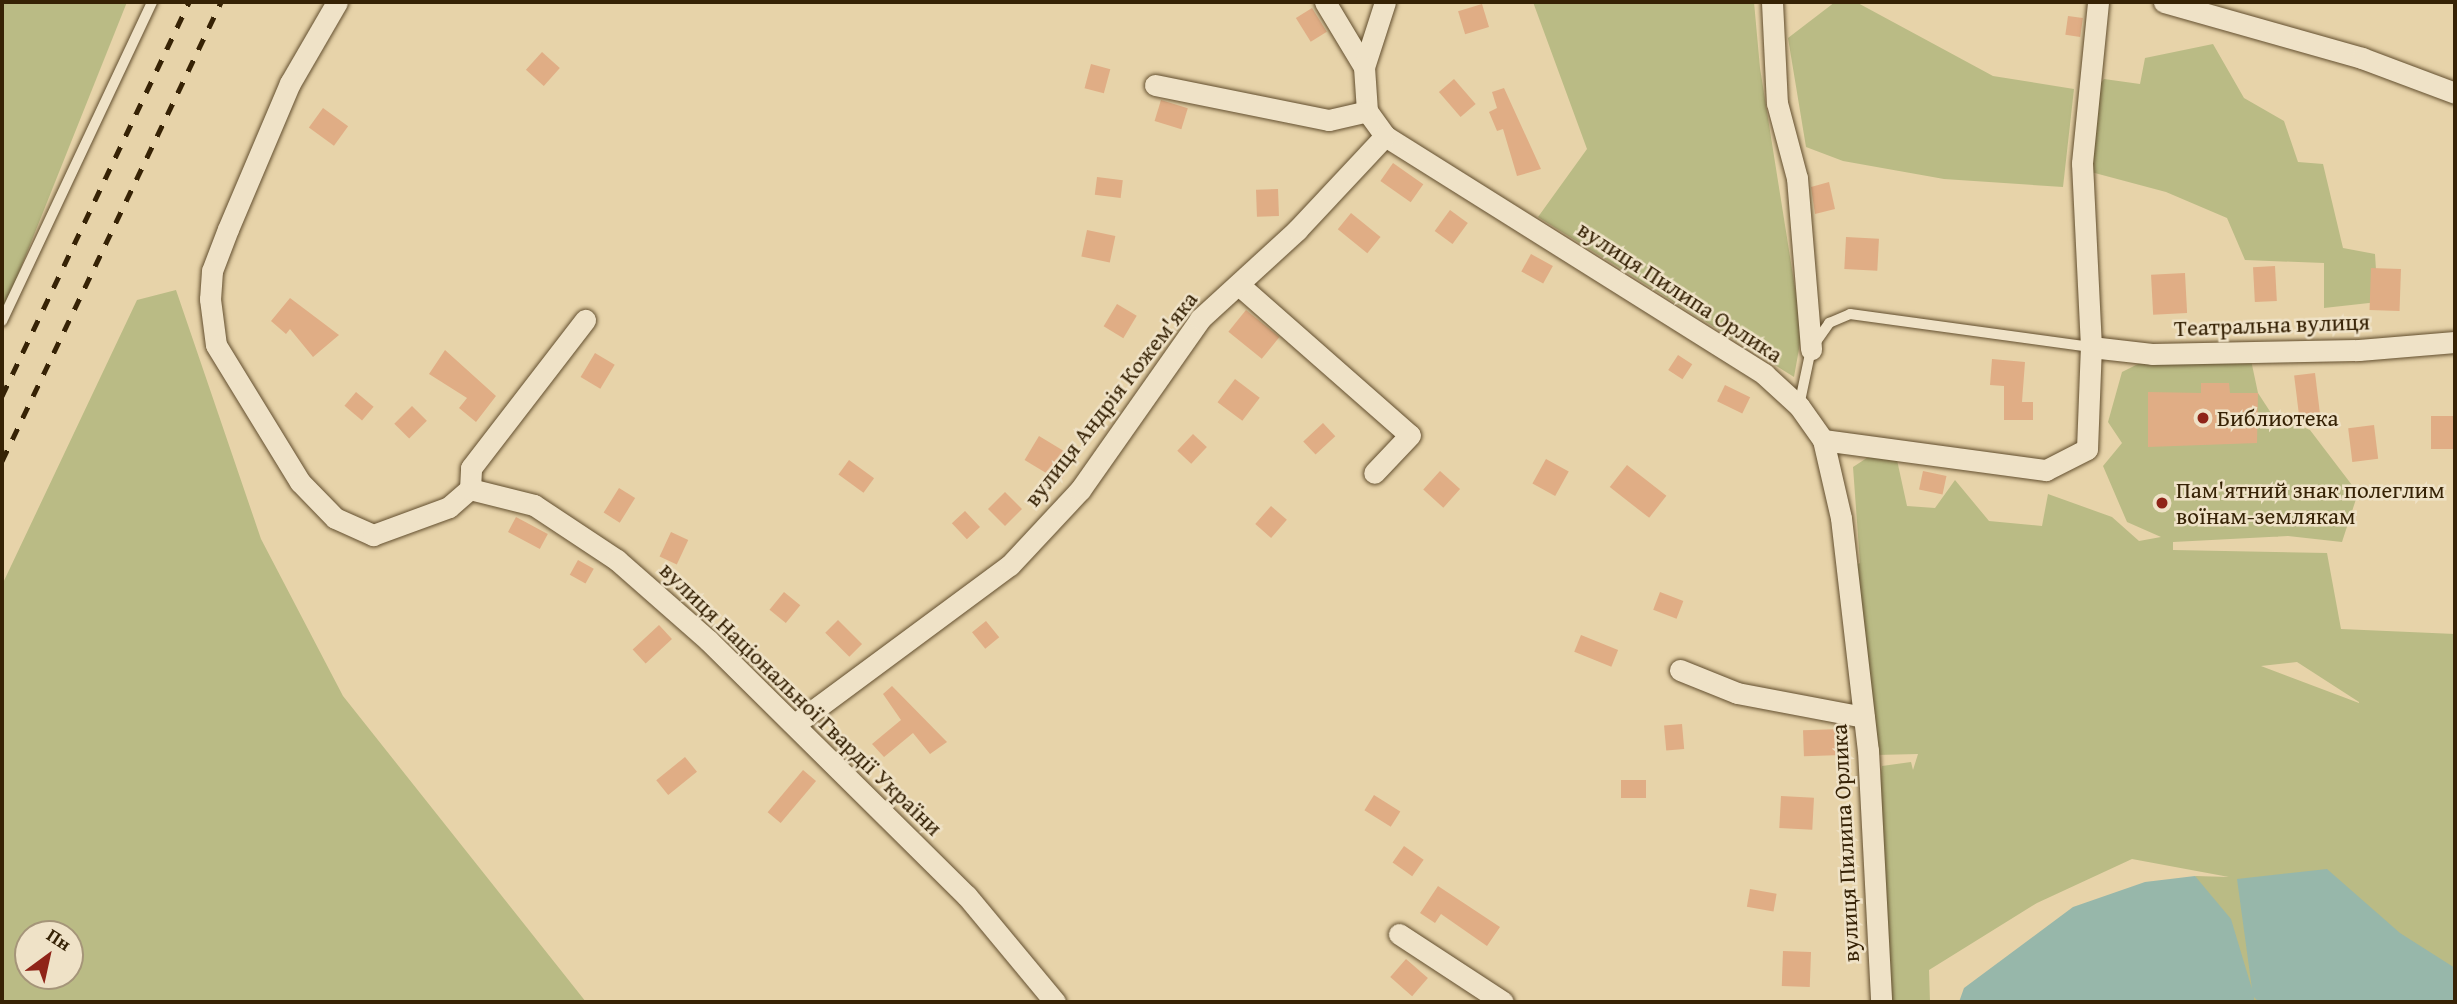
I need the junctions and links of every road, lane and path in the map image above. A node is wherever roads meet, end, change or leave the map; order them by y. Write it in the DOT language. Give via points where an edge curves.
graph roads {
  1 [pos="152,2"];
  2 [pos="337,2"];
  3 [pos="1325,2"];
  4 [pos="1385,2"];
  5 [pos="1772,2"];
  6 [pos="2098,2"];
  7 [pos="2164,2"];
  8 [pos="1364,67"];
  9 [pos="1156,85"];
  10 [pos="2455,93"];
  11 [pos="1367,111"];
  12 [pos="1385,136"];
  13 [pos="1239,285"];
  14 [pos="585,320"];
  15 [pos="2,321"];
  16 [pos="2455,342"];
  17 [pos="2091,347"];
  18 [pos="1811,349"];
  19 [pos="1799,406"];
  20 [pos="1823,440"];
  21 [pos="1374,474"];
  22 [pos="470,489"];
  23 [pos="1680,670"];
  24 [pos="1864,717"];
  25 [pos="795,724"];
  26 [pos="1399,934"];
  27 [pos="1055,1002"];
  28 [pos="1503,1002"];
  29 [pos="1881,1002"];
  1 -- 15 [label="lane"];
  2 -- 22 [label="street" via="290,83 212,271 216,345 300,482 354,530 373,535 398,530 449,507"];
  3 -- 8 [label="street"];
  4 -- 8 [label="street"];
  5 -- 18 [label="street" via="1777,103 1797,178"];
  6 -- 17 [label="street" via="2082,163"];
  7 -- 10 [label="street" via="2362,58"];
  8 -- 11 [label="street"];
  9 -- 11 [label="street" via="1329,120"];
  11 -- 12 [label="street, вулиця Пилипа Орлика"];
  12 -- 13 [label="street, вулиця Андрія Кожем'яка"];
  12 -- 19 [label="street, вулиця Пилипа Орлика" via="1764,374"];
  13 -- 21 [label="street" via="1410,435"];
  13 -- 25 [label="street, вулиця Андрія Кожем'яка" via="1200,319 1080,490 1010,565"];
  14 -- 22 [label="street" via="471,468"];
  16 -- 17 [label="street, Театральна вулиця" via="2359,350 2152,354"];
  17 -- 18 [label="lane" via="1850,314 1829,323"];
  17 -- 20 [label="street" via="2087,449 2046,470"];
  18 -- 19 [label="lane"];
  19 -- 20 [label="street, вулиця Пилипа Орлика"];
  20 -- 24 [label="street, вулиця Пилипа Орлика" via="1841,518"];
  22 -- 25 [label="street, вулиця Національної Гвардії України" via="534,505 617,560"];
  23 -- 24 [label="street" via="1737,693"];
  24 -- 29 [label="street, вулиця Пилипа Орлика"];
  25 -- 27 [label="street, вулиця Національної Гвардії України" via="967,896"];
  26 -- 28 [label="street"];
}
